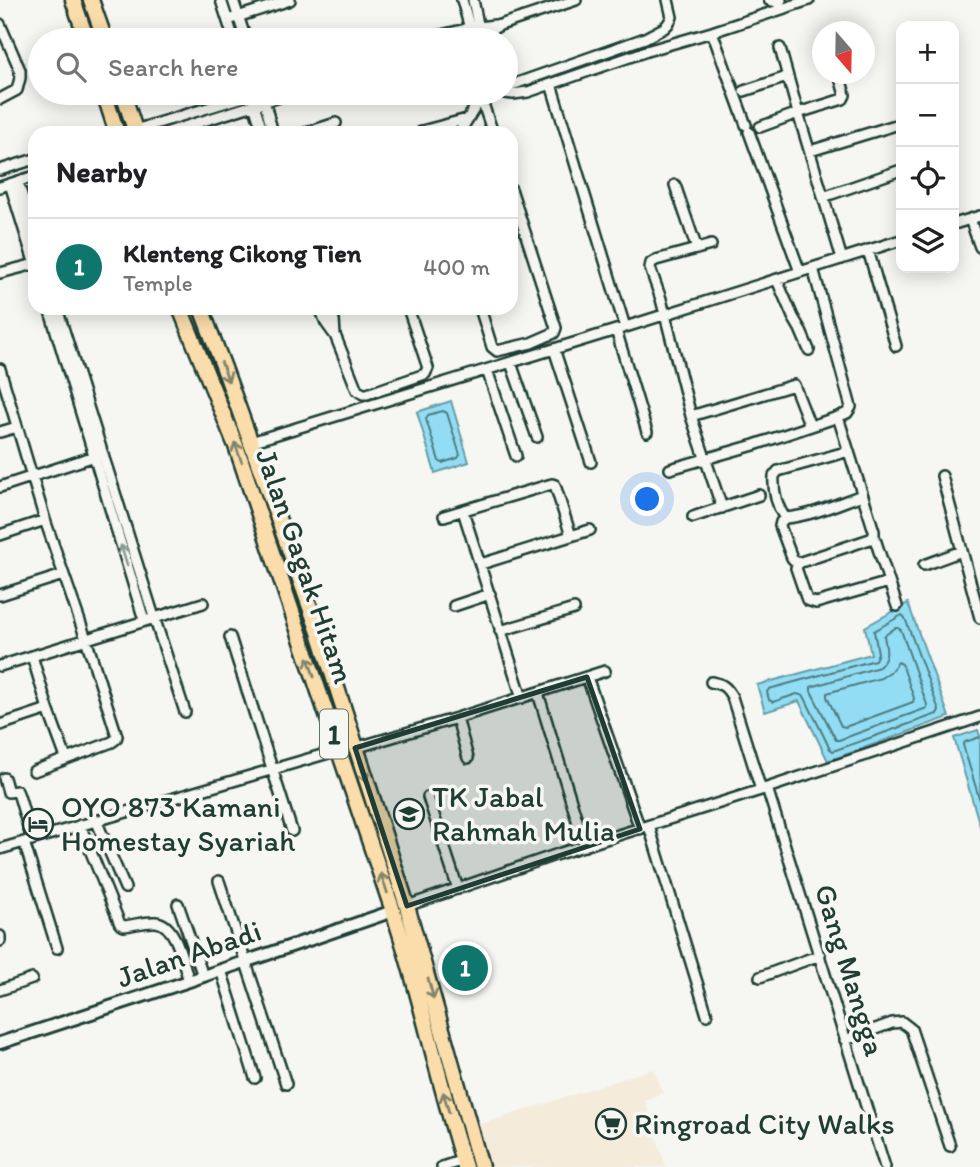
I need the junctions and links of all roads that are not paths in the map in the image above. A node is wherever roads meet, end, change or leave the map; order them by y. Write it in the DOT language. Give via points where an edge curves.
graph roads {
  1 [pos="73,0"];
  2 [pos="91,0"];
  3 [pos="221,0"];
  4 [pos="233,0"];
  5 [pos="290,0"];
  6 [pos="462,0"];
  7 [pos="473,0"];
  8 [pos="576,0"];
  9 [pos="668,0"];
  10 [pos="769,0"];
  11 [pos="781,0"];
  12 [pos="808,0"];
  13 [pos="238,17"];
  14 [pos="228,20"];
  15 [pos="0,24"];
  16 [pos="83,28"];
  17 [pos="101,28"];
  18 [pos="230,28"];
  19 [pos="242,28"];
  20 [pos="471,28"];
  21 [pos="474,28"];
  22 [pos="493,28"];
  23 [pos="712,32"];
  24 [pos="780,48"];
  25 [pos="788,77"];
  26 [pos="518,83"];
  27 [pos="842,84"];
  28 [pos="551,85"];
  29 [pos="744,91"];
  30 [pos="518,93"];
  31 [pos="0,99"];
  32 [pos="108,105"];
  33 [pos="126,105"];
  34 [pos="229,105"];
  35 [pos="236,105"];
  36 [pos="258,105"];
  37 [pos="260,105"];
  38 [pos="476,105"];
  39 [pos="486,105"];
  40 [pos="798,113"];
  41 [pos="467,119"];
  42 [pos="336,123"];
  43 [pos="896,125"];
  44 [pos="115,126"];
  45 [pos="134,126"];
  46 [pos="157,126"];
  47 [pos="183,126"];
  48 [pos="262,126"];
  49 [pos="270,126"];
  50 [pos="326,126"];
  51 [pos="442,126"];
  52 [pos="463,126"];
  53 [pos="491,126"];
  54 [pos="761,127"];
  55 [pos="810,150"];
  56 [pos="28,161"];
  57 [pos="0,170"];
  58 [pos="896,172"];
  59 [pos="28,178"];
  60 [pos="14,183"];
  61 [pos="675,185"];
  62 [pos="0,187"];
  63 [pos="823,197"];
  64 [pos="518,211"];
  65 [pos="980,216"];
  66 [pos="28,219"];
  67 [pos="970,219"];
  68 [pos="959,223"];
  69 [pos="28,237"];
  70 [pos="896,242"];
  71 [pos="710,245"];
  72 [pos="980,247"];
  73 [pos="697,249"];
  74 [pos="868,250"];
  75 [pos="842,259"];
  76 [pos="28,266"];
  77 [pos="813,268"];
  78 [pos="800,272"];
  79 [pos="0,273"];
  80 [pos="778,279"];
  81 [pos="665,314"];
  82 [pos="51,315"];
  83 [pos="59,315"];
  84 [pos="183,315"];
  85 [pos="204,315"];
  86 [pos="323,315"];
  87 [pos="332,315"];
  88 [pos="410,315"];
  89 [pos="482,315"];
  90 [pos="621,329"];
  91 [pos="335,335"];
  92 [pos="896,345"];
  93 [pos="554,349"];
  94 [pos="809,350"];
  95 [pos="511,363"];
  96 [pos="0,369"];
  97 [pos="487,370"];
  98 [pos="691,416"];
  99 [pos="838,417"];
  100 [pos="810,426"];
  101 [pos="17,427"];
  102 [pos="0,432"];
  103 [pos="647,432"];
  104 [pos="537,438"];
  105 [pos="251,442"];
  106 [pos="849,451"];
  107 [pos="99,455"];
  108 [pos="516,456"];
  109 [pos="706,458"];
  110 [pos="591,462"];
  111 [pos="670,469"];
  112 [pos="942,476"];
  113 [pos="33,477"];
  114 [pos="0,487"];
  115 [pos="758,495"];
  116 [pos="862,495"];
  117 [pos="722,508"];
  118 [pos="463,511"];
  119 [pos="444,516"];
  120 [pos="693,517"];
  121 [pos="785,518"];
  122 [pos="46,520"];
  123 [pos="590,530"];
  124 [pos="0,535"];
  125 [pos="571,536"];
  126 [pos="874,536"];
  127 [pos="962,551"];
  128 [pos="481,564"];
  129 [pos="798,564"];
  130 [pos="924,565"];
  131 [pos="63,575"];
  132 [pos="889,582"];
  133 [pos="490,594"];
  134 [pos="0,595"];
  135 [pos="203,603"];
  136 [pos="454,606"];
  137 [pos="897,606"];
  138 [pos="574,609"];
  139 [pos="980,618"];
  140 [pos="149,619"];
  141 [pos="500,631"];
  142 [pos="230,637"];
  143 [pos="86,639"];
  144 [pos="32,656"];
  145 [pos="0,666"];
  146 [pos="605,671"];
  147 [pos="587,677"];
  148 [pos="711,682"];
  149 [pos="537,693"];
  150 [pos="522,698"];
  151 [pos="48,709"];
  152 [pos="185,712"];
  153 [pos="457,718"];
  154 [pos="980,718"];
  155 [pos="0,725"];
  156 [pos="355,748"];
  157 [pos="339,750"];
  158 [pos="66,758"];
  159 [pos="468,758"];
  160 [pos="272,769"];
  161 [pos="34,771"];
  162 [pos="4,778"];
  163 [pos="764,789"];
  164 [pos="428,797"];
  165 [pos="96,820"];
  166 [pos="80,825"];
  167 [pos="645,827"];
  168 [pos="292,831"];
  169 [pos="28,841"];
  170 [pos="586,846"];
  171 [pos="0,849"];
  172 [pos="219,881"];
  173 [pos="125,888"];
  174 [pos="458,889"];
  175 [pos="178,904"];
  176 [pos="400,908"];
  177 [pos="58,948"];
  178 [pos="820,955"];
  179 [pos="245,962"];
  180 [pos="221,970"];
  181 [pos="203,976"];
  182 [pos="760,977"];
  183 [pos="32,979"];
  184 [pos="189,981"];
  185 [pos="0,990"];
  186 [pos="708,1014"];
  187 [pos="845,1040"];
  188 [pos="0,1043"];
  189 [pos="447,1046"];
  190 [pos="432,1050"];
  191 [pos="255,1078"];
  192 [pos="286,1084"];
  193 [pos="950,1146"];
  194 [pos="464,1164"];
  195 [pos="442,1167"];
  196 [pos="481,1167"];
  197 [pos="885,1167"];
  1 -- 16 [label="highway"];
  2 -- 17 [label="highway"];
  3 -- 14 [label="street"];
  4 -- 13 [label="street"];
  5 -- 13 [label="street"];
  6 -- 20 [label="street"];
  7 -- 21 [label="street"];
  8 -- 22 [label="street"];
  9 -- 26 [label="street" via="672,17 668,24 645,38"];
  10 -- 11 [label="street"];
  12 -- 23 [label="street"];
  13 -- 14 [label="street"];
  13 -- 19 [label="street"];
  14 -- 18 [label="street"];
  15 -- 31 [label="street" via="20,70 17,90"];
  23 -- 28 [label="street"];
  23 -- 78 [label="street"];
  24 -- 25 [label="street"];
  25 -- 29 [label="street"];
  25 -- 40 [label="street"];
  27 -- 40 [label="street" via="845,98"];
  28 -- 30 [label="street"];
  28 -- 90 [label="street"];
  32 -- 44 [label="highway"];
  33 -- 45 [label="highway"];
  34 -- 46 [label="street"];
  35 -- 47 [label="street"];
  36 -- 48 [label="street"];
  37 -- 49 [label="street"];
  38 -- 41 [label="street"];
  39 -- 53 [label="street"];
  40 -- 54 [label="street"];
  40 -- 55 [label="street"];
  41 -- 51 [label="street"];
  41 -- 52 [label="street"];
  42 -- 50 [label="street"];
  43 -- 55 [label="street"];
  55 -- 63 [label="street"];
  56 -- 57 [label="street"];
  58 -- 63 [label="street"];
  59 -- 60 [label="street"];
  60 -- 62 [label="street"];
  60 -- 66 [label="street"];
  60 -- 69 [label="street"];
  61 -- 73 [label="street"];
  63 -- 75 [label="street"];
  64 -- 89 [label="street" via="556,328 531,343 497,351"];
  65 -- 67 [label="street"];
  67 -- 68 [label="street"];
  67 -- 72 [label="street"];
  70 -- 74 [label="street"];
  71 -- 73 [label="street"];
  73 -- 81 [label="street" via="651,263"];
  74 -- 75 [label="street"];
  74 -- 92 [label="street"];
  75 -- 77 [label="street"];
  76 -- 79 [label="street"];
  77 -- 78 [label="street"];
  77 -- 99 [label="street" via="850,403 850,410"];
  78 -- 80 [label="street"];
  80 -- 81 [label="street"];
  80 -- 94 [label="street"];
  81 -- 90 [label="street"];
  81 -- 98 [label="street"];
  82 -- 107 [label="street"];
  83 -- 107 [label="street"];
  157 -- 84 [label="highway, Jalan Gagak Hitam / 1, one-way" via="236,446"];
  85 -- 105 [label="highway, Jalan Gagak Hitam / 1, one-way"];
  86 -- 91 [label="street"];
  87 -- 91 [label="street"];
  88 -- 91 [label="street" via="428,368 425,374 367,394 357,390"];
  90 -- 93 [label="street"];
  90 -- 103 [label="street"];
  93 -- 95 [label="street"];
  93 -- 110 [label="street"];
  95 -- 97 [label="street"];
  95 -- 104 [label="street"];
  96 -- 101 [label="street"];
  97 -- 105 [label="street"];
  97 -- 108 [label="street"];
  98 -- 100 [label="street" via="794,385"];
  98 -- 109 [label="street"];
  99 -- 100 [label="street"];
  99 -- 106 [label="street"];
  100 -- 109 [label="street"];
  101 -- 102 [label="street"];
  101 -- 113 [label="street"];
  105 -- 156 [label="highway, Jalan Gagak Hitam / 1"];
  106 -- 116 [label="street"];
  106 -- 121 [label="street" via="778,471 774,491"];
  107 -- 113 [label="street"];
  107 -- 140 [label="street"];
  109 -- 111 [label="street"];
  109 -- 117 [label="street"];
  112 -- 127 [label="street"];
  113 -- 114 [label="street"];
  113 -- 122 [label="street"];
  115 -- 117 [label="street"];
  116 -- 121 [label="street"];
  116 -- 126 [label="street"];
  117 -- 120 [label="street"];
  118 -- 119 [label="street"];
  118 -- 125 [label="street" via="552,484"];
  118 -- 128 [label="street"];
  121 -- 129 [label="street" via="780,526"];
  122 -- 124 [label="street"];
  122 -- 131 [label="street"];
  123 -- 125 [label="street"];
  125 -- 128 [label="street"];
  126 -- 129 [label="street"];
  126 -- 132 [label="street"];
  127 -- 130 [label="street"];
  127 -- 139 [label="street"];
  128 -- 133 [label="street"];
  129 -- 132 [label="street" via="807,600 816,603"];
  131 -- 134 [label="street"];
  131 -- 143 [label="street"];
  132 -- 137 [label="street"];
  133 -- 136 [label="street"];
  133 -- 141 [label="street"];
  135 -- 140 [label="street"];
  138 -- 141 [label="street"];
  140 -- 143 [label="street"];
  140 -- 152 [label="street"];
  141 -- 150 [label="street"];
  142 -- 160 [label="street"];
  143 -- 144 [label="street"];
  143 -- 158 [label="street" via="116,739"];
  144 -- 145 [label="street"];
  144 -- 151 [label="street"];
  146 -- 147 [label="street"];
  147 -- 149 [label="street"];
  147 -- 167 [label="street"];
  148 -- 163 [label="street, Gang Mangga" via="725,686 732,697"];
  149 -- 150 [label="street"];
  149 -- 170 [label="street"];
  150 -- 153 [label="street"];
  151 -- 155 [label="street"];
  151 -- 158 [label="street"];
  153 -- 156 [label="street"];
  153 -- 159 [label="street"];
  154 -- 163 [label="street"];
  156 -- 176 [label="highway, Jalan Gagak Hitam / 1, one-way"];
  157 -- 160 [label="street"];
  176 -- 157 [label="highway, Jalan Gagak Hitam / 1, one-way"];
  158 -- 161 [label="street"];
  160 -- 165 [label="street"];
  160 -- 168 [label="street"];
  162 -- 169 [label="street" via="8,792 17,791 20,798"];
  163 -- 167 [label="street"];
  163 -- 178 [label="street, Gang Mangga"];
  164 -- 174 [label="street"];
  165 -- 166 [label="street"];
  165 -- 173 [label="street"];
  166 -- 169 [label="street"];
  166 -- 184 [label="street" via="120,924 167,925"];
  167 -- 170 [label="street"];
  167 -- 186 [label="street"];
  169 -- 171 [label="street"];
  169 -- 177 [label="street"];
  170 -- 174 [label="street"];
  172 -- 179 [label="street"];
  174 -- 176 [label="street"];
  175 -- 181 [label="street"];
  176 -- 179 [label="street, Jalan Abadi"];
  176 -- 189 [label="highway, Jalan Gagak Hitam / 1, one-way"];
  176 -- 190 [label="highway, Jalan Gagak Hitam / 1" via="402,938"];
  178 -- 182 [label="street"];
  178 -- 187 [label="street, Gang Mangga"];
  179 -- 180 [label="street, Jalan Abadi"];
  179 -- 192 [label="street"];
  180 -- 181 [label="street, Jalan Abadi"];
  180 -- 191 [label="street"];
  181 -- 184 [label="street, Jalan Abadi"];
  183 -- 185 [label="street"];
  184 -- 188 [label="street, Jalan Abadi"];
  187 -- 193 [label="street" via="892,1023 902,1022 911,1029"];
  187 -- 197 [label="street, Gang Mangga"];
  189 -- 190 [label="highway"];
  189 -- 196 [label="highway, Jalan Gagak Hitam / 1"];
  194 -- 190 [label="highway, Jalan Gagak Hitam / 1, one-way"];
  194 -- 195 [label="street"];
}
